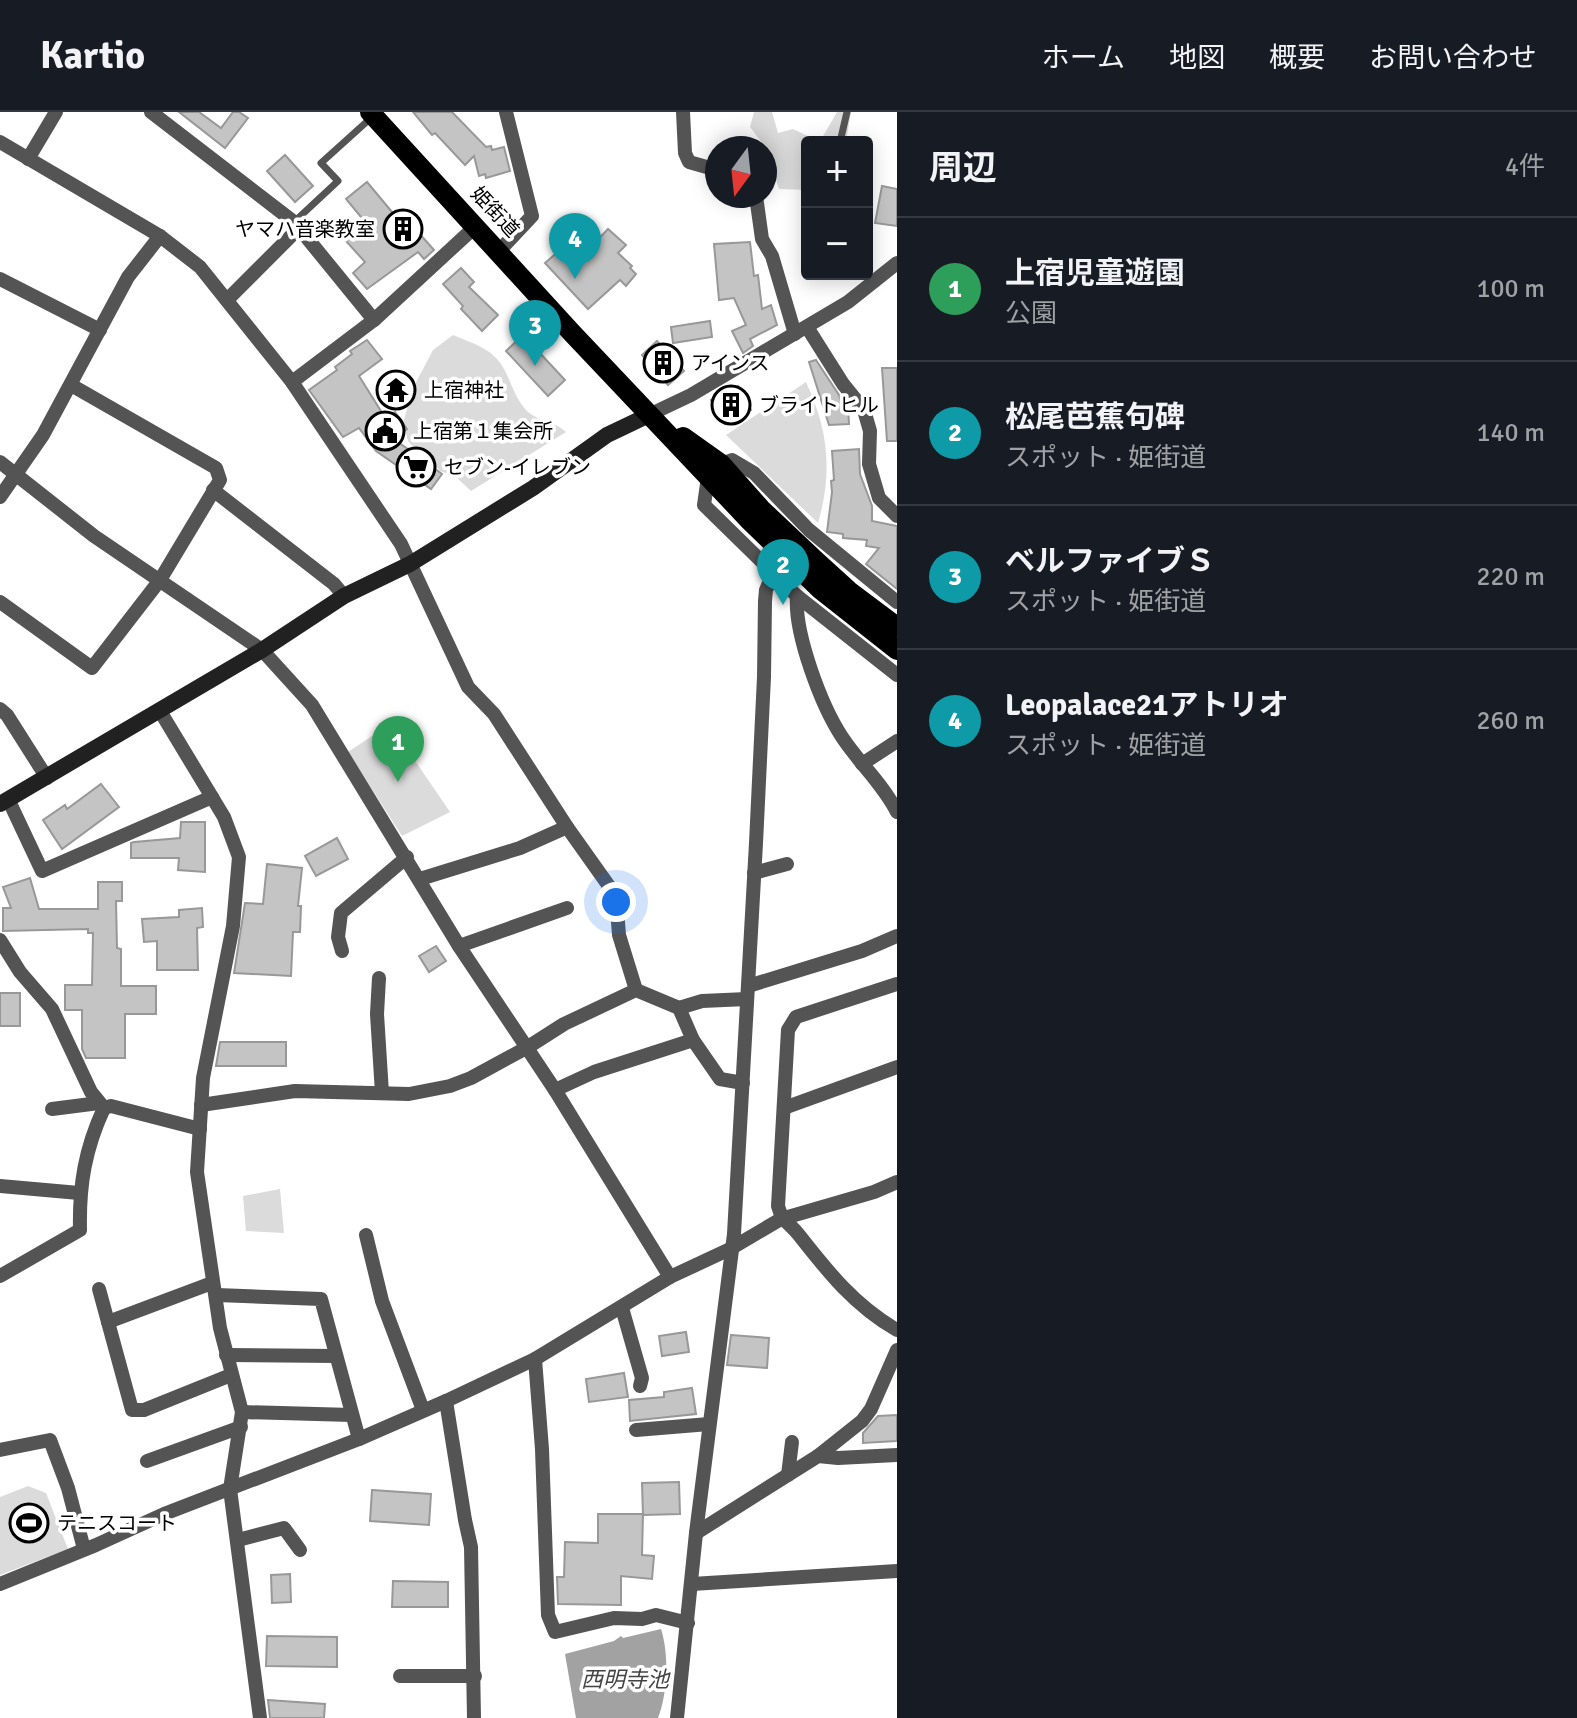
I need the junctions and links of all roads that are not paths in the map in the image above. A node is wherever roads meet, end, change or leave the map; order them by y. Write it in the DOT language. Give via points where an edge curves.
graph roads {
  1 [pos="56,112"];
  2 [pos="151,112"];
  3 [pos="506,112"];
  4 [pos="683,112"];
  5 [pos="847,112"];
  6 [pos="372,114"];
  7 [pos="841,136"];
  8 [pos="0,142"];
  9 [pos="28,159"];
  10 [pos="705,167"];
  11 [pos="758,208"];
  12 [pos="296,225"];
  13 [pos="476,226"];
  14 [pos="160,236"];
  15 [pos="499,251"];
  16 [pos="897,263"];
  17 [pos="0,280"];
  18 [pos="227,300"];
  19 [pos="374,320"];
  20 [pos="100,330"];
  21 [pos="801,330"];
  22 [pos="292,382"];
  23 [pos="71,385"];
  24 [pos="651,414"];
  25 [pos="0,462"];
  26 [pos="715,470"];
  27 [pos="17,474"];
  28 [pos="213,490"];
  29 [pos="0,497"];
  30 [pos="755,515"];
  31 [pos="897,516"];
  32 [pos="410,564"];
  33 [pos="773,574"];
  34 [pos="160,580"];
  35 [pos="344,596"];
  36 [pos="797,596"];
  37 [pos="0,602"];
  38 [pos="897,602"];
  39 [pos="897,627"];
  40 [pos="262,650"];
  41 [pos="897,650"];
  42 [pos="897,675"];
  43 [pos="0,709"];
  44 [pos="160,711"];
  45 [pos="897,741"];
  46 [pos="862,764"];
  47 [pos="47,778"];
  48 [pos="212,797"];
  49 [pos="5,802"];
  50 [pos="897,812"];
  51 [pos="567,827"];
  52 [pos="407,857"];
  53 [pos="787,864"];
  54 [pos="754,873"];
  55 [pos="420,879"];
  56 [pos="567,908"];
  57 [pos="897,936"];
  58 [pos="0,940"];
  59 [pos="459,946"];
  60 [pos="342,951"];
  61 [pos="379,978"];
  62 [pos="897,984"];
  63 [pos="636,990"];
  64 [pos="748,993"];
  65 [pos="679,1008"];
  66 [pos="693,1040"];
  67 [pos="528,1047"];
  68 [pos="897,1067"];
  69 [pos="743,1083"];
  70 [pos="555,1090"];
  71 [pos="382,1093"];
  72 [pos="201,1105"];
  73 [pos="101,1106"];
  74 [pos="784,1108"];
  75 [pos="52,1109"];
  76 [pos="200,1129"];
  77 [pos="897,1182"];
  78 [pos="0,1186"];
  79 [pos="79,1193"];
  80 [pos="781,1219"];
  81 [pos="366,1235"];
  82 [pos="730,1249"];
  83 [pos="0,1276"];
  84 [pos="670,1277"];
  85 [pos="99,1289"];
  86 [pos="214,1289"];
  87 [pos="622,1308"];
  88 [pos="108,1322"];
  89 [pos="897,1330"];
  90 [pos="897,1350"];
  91 [pos="226,1355"];
  92 [pos="336,1356"];
  93 [pos="535,1359"];
  94 [pos="231,1375"];
  95 [pos="640,1386"];
  96 [pos="446,1401"];
  97 [pos="423,1410"];
  98 [pos="352,1415"];
  99 [pos="241,1419"];
  100 [pos="709,1424"];
  101 [pos="636,1430"];
  102 [pos="359,1439"];
  103 [pos="792,1442"];
  104 [pos="0,1450"];
  105 [pos="897,1455"];
  106 [pos="818,1456"];
  107 [pos="147,1461"];
  108 [pos="788,1475"];
  109 [pos="230,1489"];
  110 [pos="696,1533"];
  111 [pos="238,1540"];
  112 [pos="84,1549"];
  113 [pos="300,1550"];
  114 [pos="897,1571"];
  115 [pos="0,1584"];
  116 [pos="692,1584"];
  117 [pos="688,1623"];
  118 [pos="400,1676"];
  119 [pos="475,1676"];
  120 [pos="260,1718"];
  121 [pos="474,1718"];
  122 [pos="677,1718"];
  1 -- 9 [label="street"];
  2 -- 12 [label="street"];
  3 -- 15 [label="street" via="532,216"];
  4 -- 10 [label="street" via="685,153 689,162"];
  5 -- 7 [label="lane"];
  6 -- 12 [label="lane" via="321,163 338,181"];
  6 -- 13 [label="main road, 姫街道"];
  8 -- 9 [label="street"];
  9 -- 14 [label="street"];
  11 -- 21 [label="street" via="762,239"];
  12 -- 18 [label="street"];
  12 -- 19 [label="street"];
  13 -- 15 [label="main road, 姫街道"];
  13 -- 19 [label="street"];
  14 -- 18 [label="street" via="200,267"];
  14 -- 20 [label="street" via="128,277"];
  15 -- 24 [label="main road, 姫街道"];
  16 -- 21 [label="street"];
  17 -- 20 [label="street"];
  18 -- 22 [label="street"];
  19 -- 22 [label="street"];
  20 -- 23 [label="street"];
  21 -- 24 [label="street"];
  21 -- 31 [label="street" via="864,410 870,431 869,464 879,498"];
  22 -- 32 [label="street"];
  23 -- 27 [label="street"];
  23 -- 28 [label="street" via="216,468 220,480"];
  24 -- 26 [label="main road, 姫街道"];
  24 -- 32 [label="street" via="607,435"];
  25 -- 27 [label="street"];
  26 -- 30 [label="main road, 姫街道"];
  26 -- 33 [label="street" via="704,505"];
  26 -- 38 [label="street" via="732,460 754,473 809,530"];
  27 -- 29 [label="street"];
  27 -- 34 [label="street"];
  28 -- 34 [label="street"];
  28 -- 35 [label="street"];
  30 -- 39 [label="main road, 姫街道"];
  30 -- 41 [label="main road, 姫街道" via="821,590"];
  32 -- 35 [label="street"];
  32 -- 51 [label="street" via="468,687 494,714"];
  33 -- 36 [label="street"];
  33 -- 54 [label="street" via="765,601"];
  34 -- 37 [label="street" via="92,668"];
  34 -- 40 [label="street"];
  35 -- 40 [label="street"];
  36 -- 42 [label="street"];
  36 -- 46 [label="street" via="798,630 825,702"];
  40 -- 44 [label="street"];
  40 -- 52 [label="street" via="312,705"];
  43 -- 47 [label="street"];
  44 -- 47 [label="street"];
  44 -- 48 [label="street"];
  45 -- 46 [label="street"];
  46 -- 50 [label="street"];
  47 -- 49 [label="street"];
  48 -- 49 [label="street" via="42,871"];
  48 -- 72 [label="street" via="239,857 233,926"];
  51 -- 55 [label="street" via="520,848"];
  51 -- 63 [label="street" via="616,896 619,935"];
  52 -- 55 [label="street"];
  52 -- 60 [label="street" via="341,913"];
  53 -- 54 [label="street"];
  54 -- 64 [label="street"];
  55 -- 59 [label="street"];
  56 -- 59 [label="street"];
  57 -- 64 [label="street"];
  58 -- 73 [label="street" via="52,1009"];
  59 -- 67 [label="street"];
  61 -- 71 [label="street"];
  62 -- 74 [label="street" via="796,1017 788,1030"];
  63 -- 65 [label="street"];
  63 -- 67 [label="street"];
  64 -- 65 [label="street"];
  64 -- 69 [label="street"];
  65 -- 66 [label="street"];
  66 -- 69 [label="street" via="720,1079"];
  66 -- 70 [label="street"];
  67 -- 70 [label="street"];
  67 -- 71 [label="street" via="450,1086"];
  68 -- 74 [label="street"];
  69 -- 82 [label="street"];
  70 -- 84 [label="street"];
  71 -- 72 [label="street" via="295,1091"];
  72 -- 76 [label="street"];
  73 -- 75 [label="street"];
  73 -- 76 [label="street"];
  73 -- 79 [label="street"];
  74 -- 80 [label="street"];
  76 -- 86 [label="street" via="197,1172"];
  77 -- 80 [label="street"];
  78 -- 79 [label="street"];
  79 -- 83 [label="street" via="80,1230"];
  80 -- 82 [label="street"];
  80 -- 89 [label="street" via="839,1286"];
  81 -- 97 [label="street" via="382,1301"];
  82 -- 84 [label="street"];
  82 -- 100 [label="street"];
  84 -- 87 [label="street"];
  85 -- 88 [label="street"];
  86 -- 88 [label="street"];
  86 -- 91 [label="street"];
  86 -- 92 [label="street" via="321,1299"];
  87 -- 93 [label="street"];
  87 -- 95 [label="street"];
  88 -- 94 [label="street" via="132,1410"];
  90 -- 106 [label="street" via="871,1409"];
  91 -- 92 [label="street"];
  91 -- 94 [label="street"];
  92 -- 98 [label="street"];
  93 -- 96 [label="street"];
  93 -- 117 [label="street" via="548,1615 555,1632 614,1618 656,1615"];
  94 -- 99 [label="street"];
  96 -- 97 [label="street"];
  96 -- 119 [label="street" via="471,1547"];
  97 -- 102 [label="street"];
  98 -- 99 [label="street"];
  98 -- 102 [label="street"];
  99 -- 107 [label="street"];
  99 -- 109 [label="street"];
  100 -- 101 [label="street"];
  100 -- 110 [label="street"];
  102 -- 109 [label="street"];
  103 -- 108 [label="street"];
  104 -- 112 [label="street" via="50,1440"];
  105 -- 106 [label="street"];
  106 -- 108 [label="street"];
  108 -- 110 [label="street"];
  109 -- 111 [label="street"];
  109 -- 112 [label="street"];
  110 -- 116 [label="street"];
  111 -- 113 [label="street" via="284,1528"];
  111 -- 120 [label="street"];
  112 -- 115 [label="street"];
  114 -- 116 [label="street"];
  116 -- 117 [label="street"];
  117 -- 122 [label="street"];
  118 -- 119 [label="street"];
  119 -- 121 [label="street"];
}
